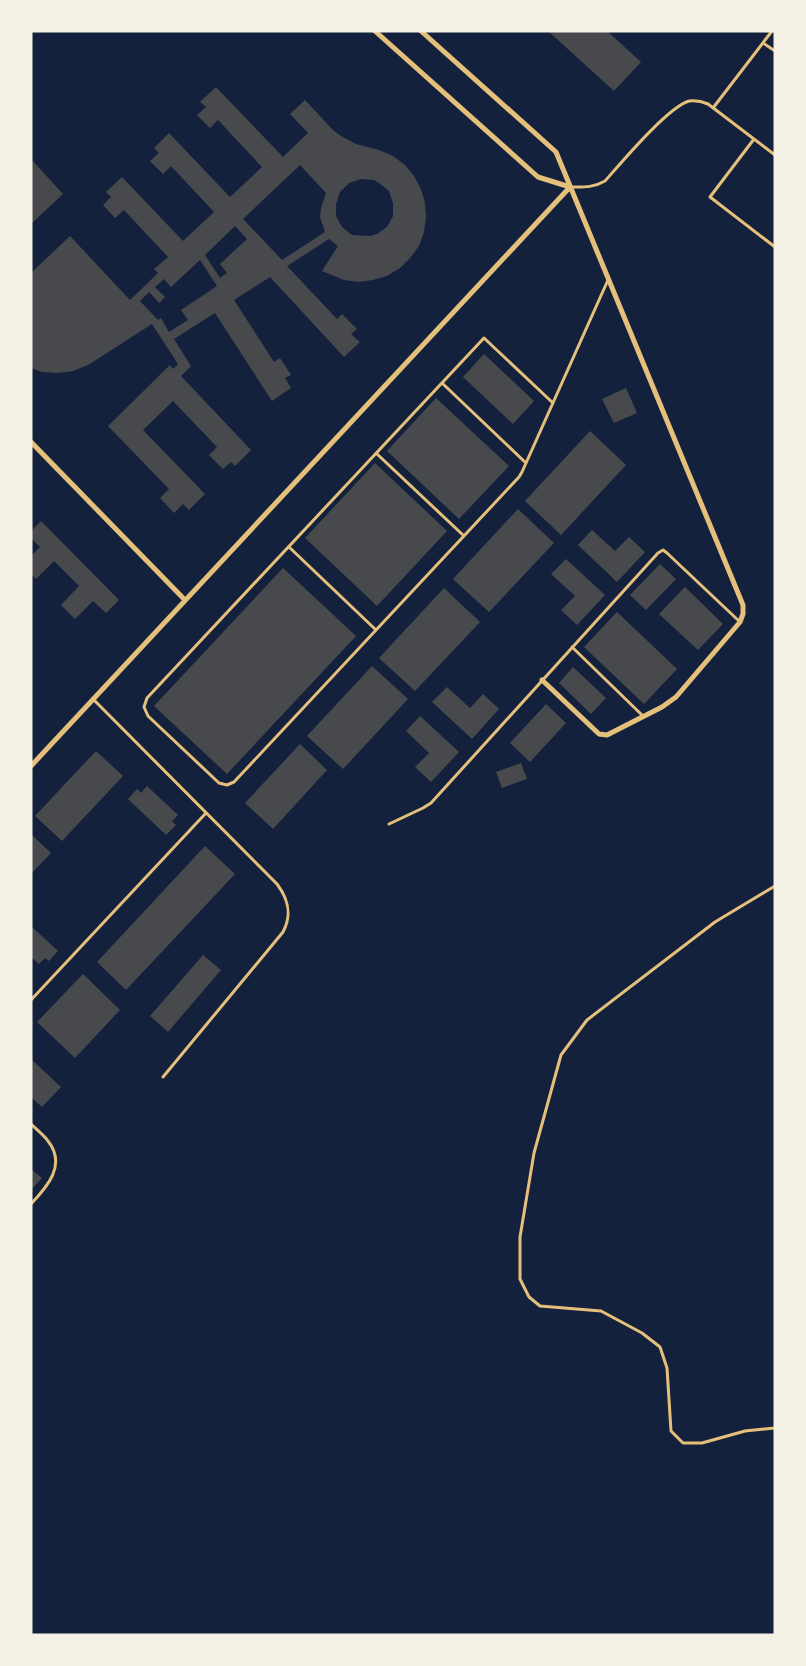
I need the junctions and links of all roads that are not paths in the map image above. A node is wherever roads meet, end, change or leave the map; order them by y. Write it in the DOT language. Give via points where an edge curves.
graph roads {
  1 [pos="375,31"];
  2 [pos="421,31"];
  3 [pos="772,31"];
  4 [pos="763,43"];
  5 [pos="775,51"];
  6 [pos="713,108"];
  7 [pos="754,139"];
  8 [pos="775,156"];
  9 [pos="570,187"];
  10 [pos="775,247"];
  11 [pos="608,279"];
  12 [pos="442,383"];
  13 [pos="553,403"];
  14 [pos="31,442"];
  15 [pos="376,454"];
  16 [pos="526,463"];
  17 [pos="464,536"];
  18 [pos="289,547"];
  19 [pos="185,600"];
  20 [pos="740,622"];
  21 [pos="376,630"];
  22 [pos="572,647"];
  23 [pos="542,680"];
  24 [pos="93,699"];
  25 [pos="643,717"];
  26 [pos="31,766"];
  27 [pos="206,813"];
  28 [pos="389,824"];
  29 [pos="775,886"];
  30 [pos="31,1000"];
  31 [pos="164,1077"];
  32 [pos="31,1124"];
  33 [pos="31,1204"];
  34 [pos="775,1428"];
  1 -- 9 [label="street" via="538,177"];
  2 -- 9 [label="street" via="556,152"];
  3 -- 4 [label="lane"];
  4 -- 5 [label="lane"];
  4 -- 6 [label="lane"];
  6 -- 7 [label="lane"];
  6 -- 9 [label="lane" via="702,102 685,103 647,135 605,181 597,186"];
  7 -- 8 [label="lane"];
  7 -- 10 [label="lane" via="710,197"];
  9 -- 11 [label="street"];
  9 -- 19 [label="street"];
  11 -- 13 [label="lane"];
  11 -- 20 [label="street" via="743,605"];
  12 -- 13 [label="lane" via="484,338"];
  12 -- 15 [label="lane"];
  12 -- 16 [label="lane"];
  13 -- 16 [label="lane"];
  14 -- 19 [label="street"];
  15 -- 17 [label="lane"];
  15 -- 18 [label="lane"];
  16 -- 17 [label="lane" via="518,477"];
  17 -- 21 [label="lane"];
  18 -- 21 [label="lane"];
  18 -- 21 [label="lane" via="147,698 144,707 148,716 219,783 227,785 234,782"];
  19 -- 24 [label="street"];
  20 -- 22 [label="lane" via="663,550"];
  20 -- 25 [label="street" via="676,696"];
  22 -- 23 [label="lane"];
  22 -- 25 [label="lane"];
  23 -- 25 [label="street" via="599,734 607,735"];
  23 -- 28 [label="lane" via="431,803"];
  24 -- 26 [label="street"];
  24 -- 27 [label="lane"];
  27 -- 30 [label="lane"];
  27 -- 31 [label="lane" via="284,893 288,902 288,924"];
  29 -- 34 [label="lane" via="715,922 587,1020 560,1055 534,1153 520,1237 520,1279 529,1297 540,1306 600,1311 642,1333 660,1347 666,1368 671,1431 683,1443 702,1443 745,1431"];
  32 -- 33 [label="lane" via="51,1146 55,1163 51,1180"];
}
